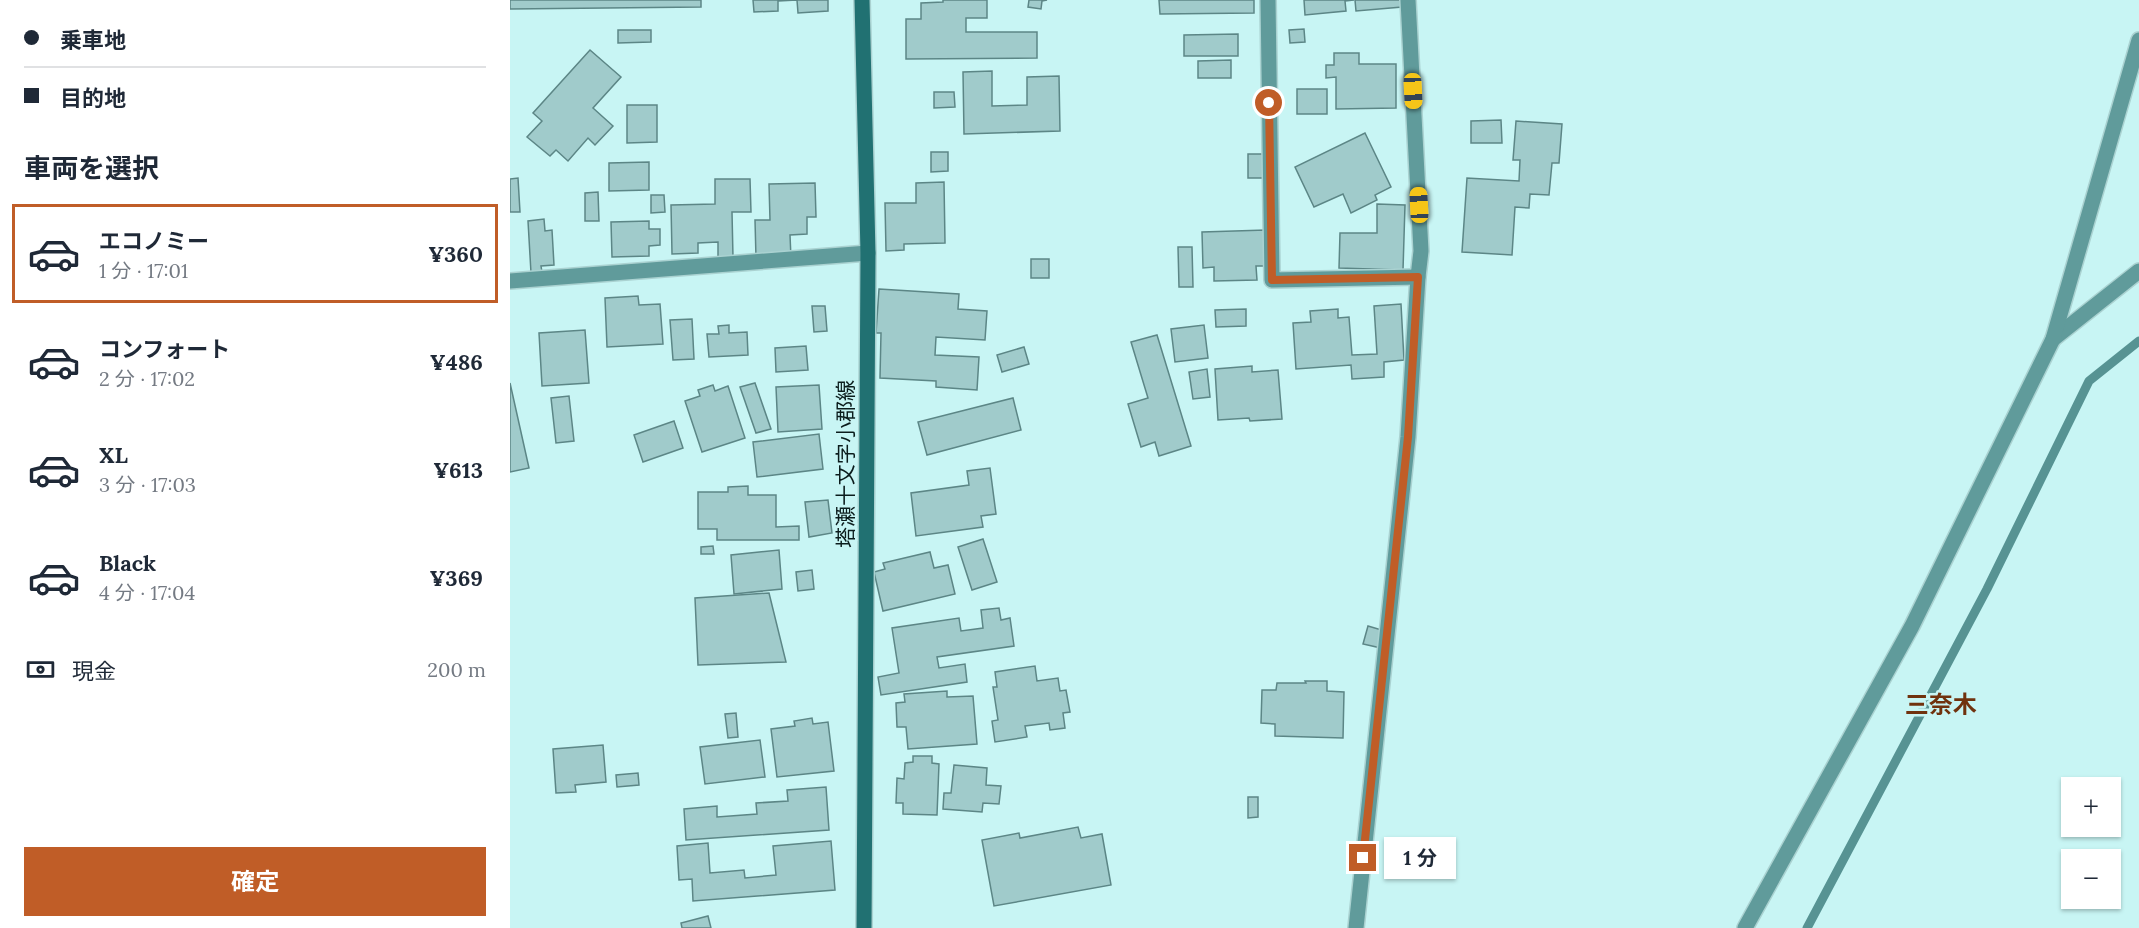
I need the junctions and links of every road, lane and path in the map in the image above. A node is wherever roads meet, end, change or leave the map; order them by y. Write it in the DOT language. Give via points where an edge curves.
graph roads {
  1 [pos="862,0"];
  2 [pos="1268,0"];
  3 [pos="1408,0"];
  4 [pos="2139,40"];
  5 [pos="868,253"];
  6 [pos="2139,272"];
  7 [pos="1418,277"];
  8 [pos="510,281"];
  9 [pos="2053,339"];
  10 [pos="864,928"];
  11 [pos="1356,928"];
  12 [pos="1744,928"];
  1 -- 5 [label="main road, 塔瀬十文字小郡線"];
  2 -- 7 [label="street" via="1272,280"];
  3 -- 7 [label="street" via="1421,251"];
  4 -- 9 [label="street"];
  5 -- 8 [label="street"];
  5 -- 10 [label="main road, 塔瀬十文字小郡線"];
  6 -- 9 [label="street"];
  7 -- 11 [label="street" via="1408,437"];
  9 -- 12 [label="street" via="1912,626"];
}
